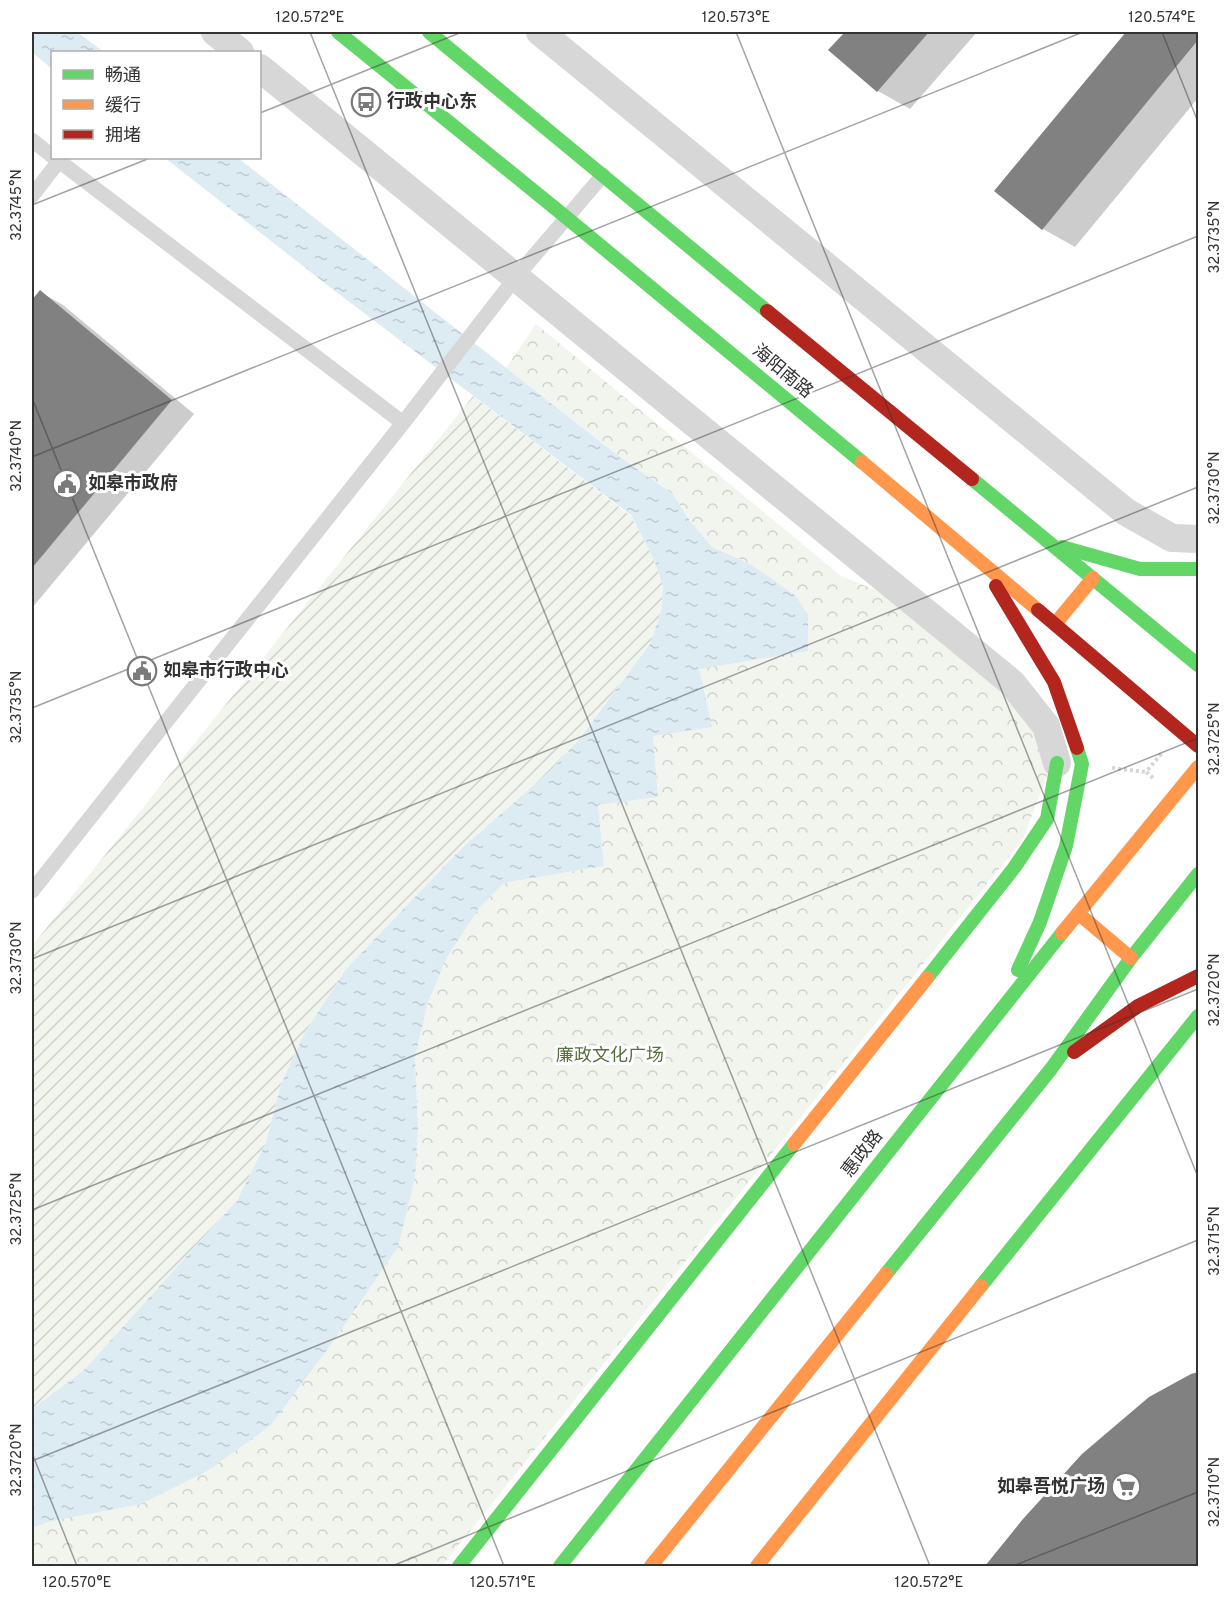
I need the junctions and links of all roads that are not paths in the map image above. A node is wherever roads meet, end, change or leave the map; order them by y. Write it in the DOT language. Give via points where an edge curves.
graph roads {
  1 [pos="215,32"];
  2 [pos="338,32"];
  3 [pos="429,32"];
  4 [pos="540,32"];
  5 [pos="239,51"];
  6 [pos="261,69"];
  7 [pos="32,140"];
  8 [pos="51,155"];
  9 [pos="54,159"];
  10 [pos="56,159"];
  11 [pos="603,175"];
  12 [pos="32,196"];
  13 [pos="567,218"];
  14 [pos="516,277"];
  15 [pos="403,423"];
  16 [pos="1198,539"];
  17 [pos="1050,543"];
  18 [pos="981,561"];
  19 [pos="1198,569"];
  20 [pos="1093,578"];
  21 [pos="1055,624"];
  22 [pos="1198,665"];
  23 [pos="1198,747"];
  24 [pos="1058,763"];
  25 [pos="1198,767"];
  26 [pos="1198,874"];
  27 [pos="32,891"];
  28 [pos="1079,914"];
  29 [pos="1131,958"];
  30 [pos="1198,976"];
  31 [pos="1001,1008"];
  32 [pos="1198,1016"];
  33 [pos="1051,1069"];
  34 [pos="459,1566"];
  35 [pos="560,1566"];
  36 [pos="651,1566"];
  37 [pos="757,1566"];
  1 -- 5 [label="street"];
  2 -- 13 [label="main road, 海阳南路"];
  3 -- 11 [label="main road"];
  4 -- 16 [label="street" via="1126,512 1172,538"];
  6 -- 14 [label="street"];
  7 -- 8 [label="lane"];
  9 -- 12 [label="lane"];
  10 -- 15 [label="lane"];
  11 -- 13 [label="lane"];
  11 -- 17 [label="main road"];
  13 -- 14 [label="lane"];
  13 -- 18 [label="main road, 海阳南路"];
  14 -- 15 [label="lane"];
  14 -- 24 [label="street" via="1012,683 1046,726"];
  15 -- 27 [label="lane"];
  17 -- 19 [label="main road" via="1140,569"];
  17 -- 20 [label="main road"];
  18 -- 21 [label="main road, 海阳南路"];
  18 -- 31 [label="main road" via="1054,682 1082,764 1066,846 1040,922"];
  20 -- 21 [label="main road"];
  20 -- 22 [label="main road"];
  21 -- 23 [label="main road, 海阳南路"];
  24 -- 34 [label="main road" via="1047,819 1014,868"];
  25 -- 28 [label="main road, 惠政路"];
  26 -- 29 [label="main road"];
  28 -- 29 [label="main road"];
  28 -- 31 [label="main road, 惠政路"];
  29 -- 33 [label="main road"];
  30 -- 33 [label="main road" via="1138,1006"];
  31 -- 35 [label="main road, 惠政路"];
  32 -- 37 [label="main road"];
  33 -- 36 [label="main road"];
}
